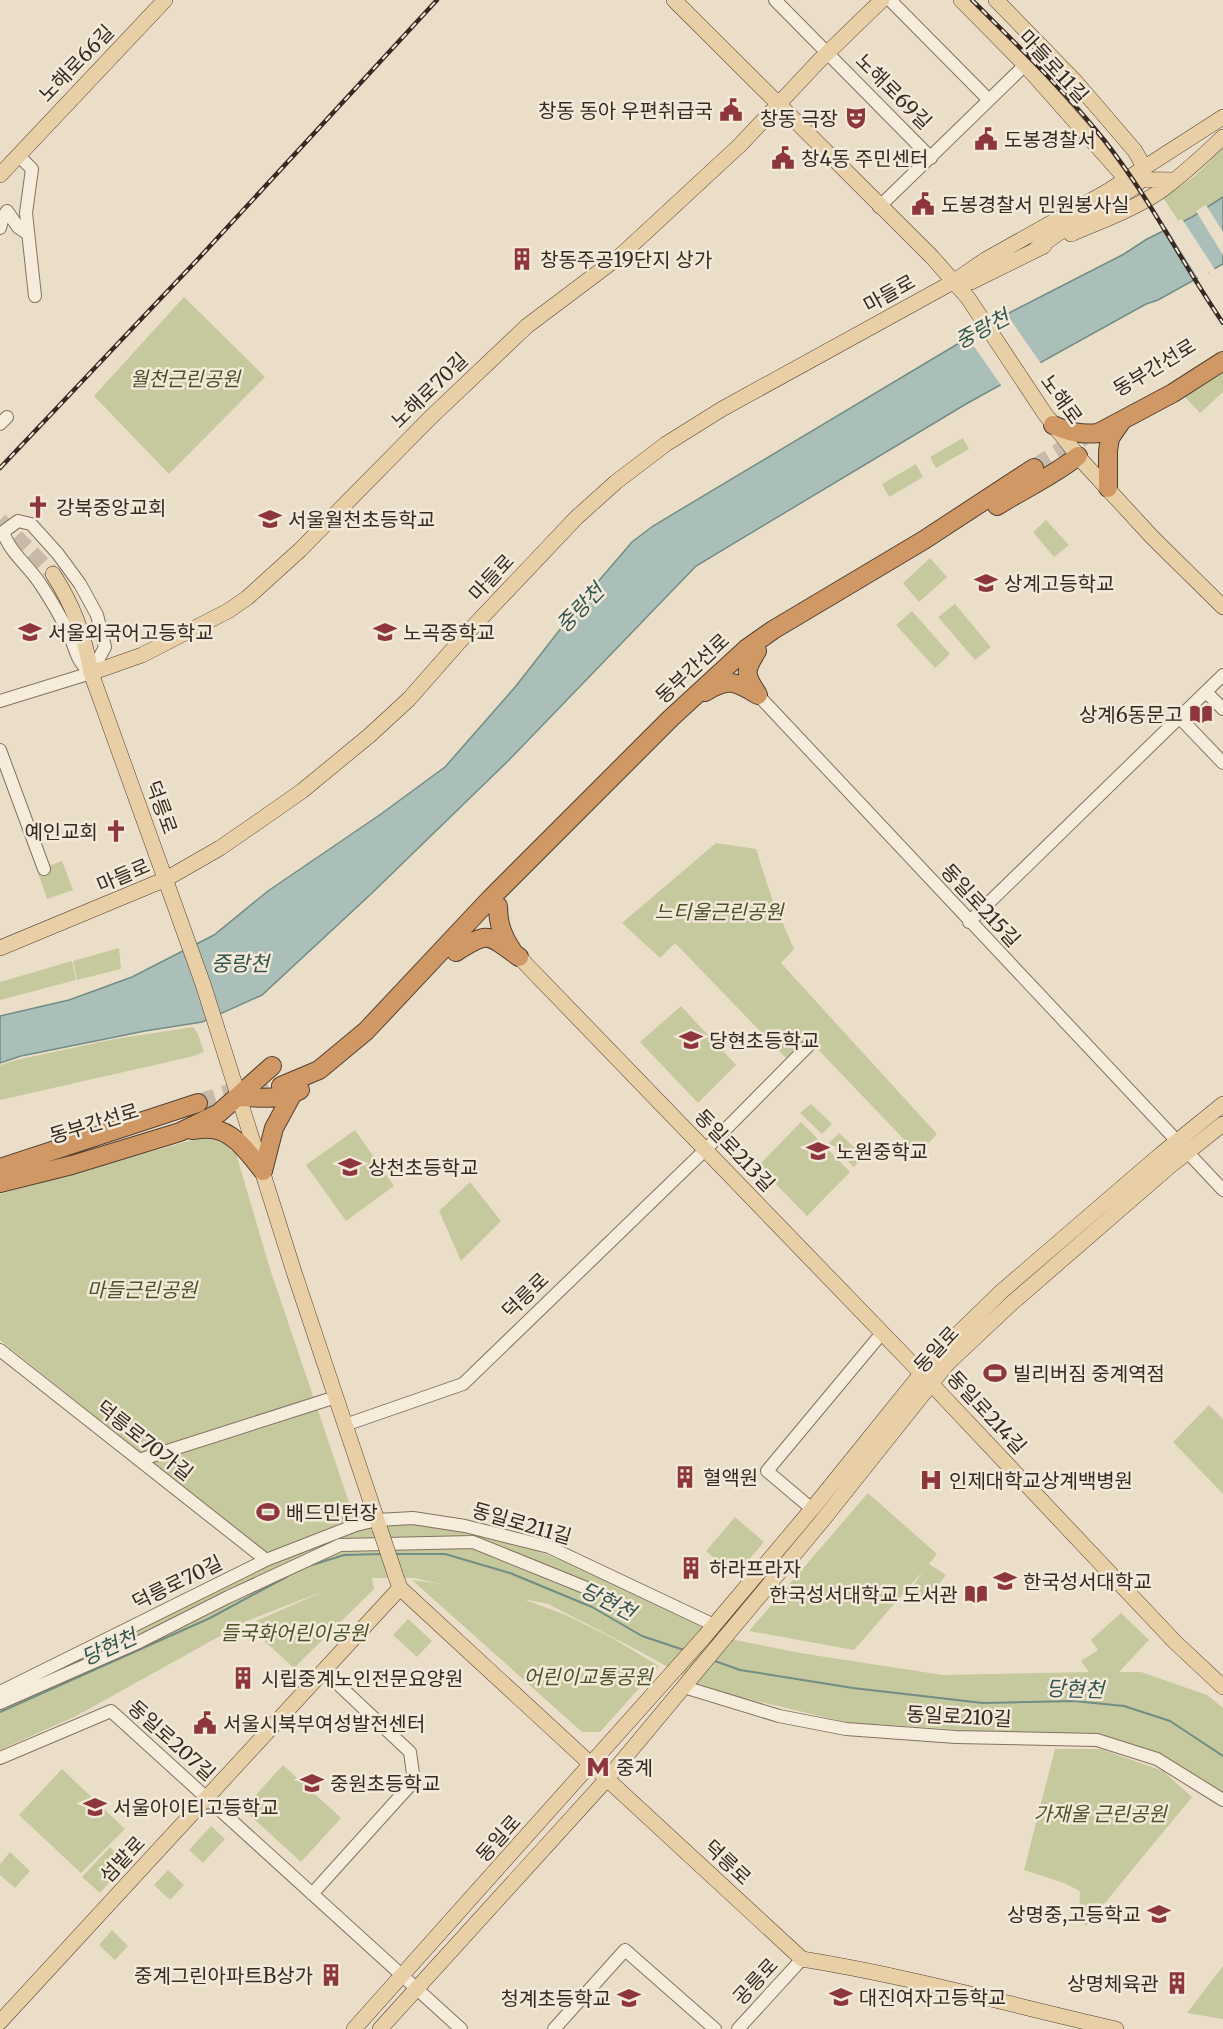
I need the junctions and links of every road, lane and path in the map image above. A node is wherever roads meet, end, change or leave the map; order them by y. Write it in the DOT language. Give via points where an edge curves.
graph roads {
  1 [pos="165,0"];
  2 [pos="775,0"];
  3 [pos="882,0"];
  4 [pos="890,0"];
  5 [pos="961,0"];
  6 [pos="996,0"];
  7 [pos="683,3"];
  8 [pos="827,53"];
  9 [pos="1025,64"];
  10 [pos="989,100"];
  11 [pos="778,105"];
  12 [pos="1223,117"];
  13 [pos="1223,137"];
  14 [pos="19,156"];
  15 [pos="931,158"];
  16 [pos="1111,160"];
  17 [pos="0,175"];
  18 [pos="1137,175"];
  19 [pos="1174,180"];
  20 [pos="1108,191"];
  21 [pos="879,207"];
  22 [pos="0,228"];
  23 [pos="28,234"];
  24 [pos="1036,249"];
  25 [pos="953,282"];
  26 [pos="35,296"];
  27 [pos="1223,351"];
  28 [pos="1223,361"];
  29 [pos="1049,420"];
  30 [pos="1114,422"];
  31 [pos="1078,456"];
  32 [pos="1034,468"];
  33 [pos="1108,488"];
  34 [pos="53,574"];
  35 [pos="1223,608"];
  36 [pos="757,651"];
  37 [pos="91,673"];
  38 [pos="1223,675"];
  39 [pos="718,684"];
  40 [pos="1206,692"];
  41 [pos="758,695"];
  42 [pos="0,701"];
  43 [pos="681,708"];
  44 [pos="1223,710"];
  45 [pos="1180,718"];
  46 [pos="0,750"];
  47 [pos="1223,763"];
  48 [pos="601,790"];
  49 [pos="44,869"];
  50 [pos="166,879"];
  51 [pos="498,906"];
  52 [pos="969,921"];
  53 [pos="3,946"];
  54 [pos="450,949"];
  55 [pos="519,957"];
  56 [pos="429,963"];
  57 [pos="416,994"];
  58 [pos="374,1023"];
  59 [pos="809,1045"];
  60 [pos="280,1082"];
  61 [pos="237,1097"];
  62 [pos="1223,1104"];
  63 [pos="1223,1124"];
  64 [pos="180,1132"];
  65 [pos="1176,1141"];
  66 [pos="705,1149"];
  67 [pos="1187,1152"];
  68 [pos="0,1168"];
  69 [pos="263,1171"];
  70 [pos="0,1175"];
  71 [pos="0,1183"];
  72 [pos="1223,1190"];
  73 [pos="882,1332"];
  74 [pos="0,1350"];
  75 [pos="926,1378"];
  76 [pos="336,1397"];
  77 [pos="345,1425"];
  78 [pos="139,1460"];
  79 [pos="812,1509"];
  80 [pos="379,1525"];
  81 [pos="266,1560"];
  82 [pos="397,1581"];
  83 [pos="594,1591"];
  84 [pos="710,1630"];
  85 [pos="324,1671"];
  86 [pos="686,1684"];
  87 [pos="1223,1688"];
  88 [pos="0,1692"];
  89 [pos="0,1703"];
  90 [pos="0,1758"];
  91 [pos="591,1764"];
  92 [pos="607,1779"];
  93 [pos="207,1798"];
  94 [pos="1223,1800"];
  95 [pos="312,1894"];
  96 [pos="802,1959"];
  97 [pos="403,1977"];
  98 [pos="417,1989"];
  99 [pos="0,2022"];
  100 [pos="354,2029"];
  101 [pos="380,2029"];
  102 [pos="461,2029"];
  103 [pos="554,2029"];
  104 [pos="715,2029"];
  105 [pos="738,2029"];
  106 [pos="1116,2029"];
  1 -- 14 [label="main road, 노해로66길"];
  2 -- 8 [label="street, 노해로69길"];
  3 -- 8 [label="main road, 노해로69길"];
  4 -- 10 [label="street"];
  5 -- 9 [label="main road, 마들로11길"];
  6 -- 18 [label="main road, 마들로11길" via="1125,138 1135,151"];
  7 -- 11 [label="main road, 노해로"];
  8 -- 11 [label="main road, 노해로69길"];
  8 -- 15 [label="street, 노해로69길"];
  9 -- 10 [label="street"];
  9 -- 16 [label="main road, 마들로11길"];
  10 -- 15 [label="street"];
  11 -- 21 [label="main road, 노해로"];
  11 -- 37 [label="main road, 노해로70길" via="620,256 527,326 247,598 228,612 142,655"];
  12 -- 18 [label="main road, 마들로"];
  13 -- 19 [label="main road, 마들로"];
  14 -- 17 [label="main road, 노해로66길"];
  14 -- 23 [label="street" via="32,169 26,213"];
  15 -- 21 [label="street"];
  16 -- 18 [label="main road, 마들로11길"];
  16 -- 20 [label="main road" via="1116,174"];
  18 -- 19 [label="main road"];
  18 -- 20 [label="main road, 마들로"];
  18 -- 24 [label="main road" via="1133,188"];
  19 -- 24 [label="main road, 마들로" via="1131,208"];
  20 -- 25 [label="main road, 마들로"];
  21 -- 25 [label="main road, 노해로"];
  22 -- 23 [label="street" via="7,211"];
  23 -- 26 [label="street"];
  24 -- 25 [label="main road, 마들로" via="971,282"];
  25 -- 29 [label="main road, 노해로" via="968,298"];
  25 -- 50 [label="main road, 마들로" via="666,444 576,518 409,699 370,735 278,807"];
  27 -- 30 [label="highway, 동부간선로"];
  28 -- 30 [label="highway" via="1173,393"];
  29 -- 30 [label="highway" via="1085,435 1098,433"];
  29 -- 31 [label="main road, 노해로"];
  30 -- 33 [label="highway" via="1108,451"];
  31 -- 33 [label="main road, 노해로"];
  31 -- 36 [label="highway" via="1058,473 1035,483"];
  32 -- 43 [label="highway, 동부간선로" via="924,540 773,630"];
  33 -- 35 [label="main road, 노해로"];
  34 -- 37 [label="main road, 덕릉로" via="76,616"];
  36 -- 39 [label="highway"];
  36 -- 41 [label="highway" via="747,674"];
  37 -- 37 [label="street" via="105,647 97,615 58,554 31,525 18,521 3,532 7,545 42,586 79,662"];
  37 -- 42 [label="street"];
  37 -- 50 [label="main road, 덕릉로"];
  38 -- 40 [label="street"];
  39 -- 41 [label="highway" via="733,682"];
  39 -- 43 [label="highway"];
  40 -- 44 [label="street"];
  40 -- 45 [label="street"];
  41 -- 52 [label="street, 동일로215길"];
  43 -- 48 [label="highway, 동부간선로"];
  45 -- 47 [label="street"];
  45 -- 52 [label="street"];
  46 -- 49 [label="street"];
  48 -- 51 [label="highway" via="574,827"];
  48 -- 54 [label="highway, 동부간선로" via="490,899"];
  50 -- 53 [label="main road, 마들로"];
  50 -- 61 [label="main road, 덕릉로"];
  51 -- 54 [label="highway"];
  51 -- 55 [label="highway" via="498,922 504,937"];
  52 -- 65 [label="street, 동일로215길"];
  54 -- 55 [label="highway" via="486,936"];
  54 -- 56 [label="highway, 동부간선로"];
  54 -- 57 [label="highway"];
  55 -- 66 [label="main road, 동일로213길"];
  56 -- 58 [label="highway, 동부간선로"];
  56 -- 60 [label="highway, 동부간선로" via="340,1045"];
  57 -- 58 [label="highway"];
  57 -- 60 [label="highway" via="354,1055 326,1076"];
  58 -- 60 [label="highway, 동부간선로" via="319,1070"];
  59 -- 66 [label="street, 덕릉로"];
  60 -- 61 [label="highway"];
  60 -- 61 [label="highway" via="272,1098"];
  60 -- 69 [label="highway"];
  61 -- 64 [label="highway" via="213,1117"];
  61 -- 69 [label="main road, 덕릉로"];
  62 -- 65 [label="main road, 동일로"];
  63 -- 67 [label="main road, 동일로"];
  64 -- 69 [label="highway" via="214,1129 231,1137"];
  64 -- 71 [label="highway"];
  65 -- 67 [label="street, 동일로215길"];
  65 -- 75 [label="main road, 동일로" via="1002,1291 937,1354"];
  66 -- 73 [label="main road, 동일로213길"];
  66 -- 77 [label="street, 덕릉로" via="463,1384"];
  67 -- 72 [label="street, 동일로215길"];
  67 -- 75 [label="main road, 동일로" via="947,1364"];
  68 -- 70 [label="highway, 동부간선로" via="200,1108"];
  69 -- 76 [label="main road, 덕릉로"];
  73 -- 75 [label="main road, 동일로213길"];
  73 -- 79 [label="street" via="766,1472"];
  74 -- 78 [label="street, 덕릉로70가길"];
  75 -- 79 [label="main road, 동일로"];
  75 -- 86 [label="main road, 동일로" via="822,1521"];
  75 -- 87 [label="main road, 동일로214길"];
  76 -- 77 [label="main road, 덕릉로"];
  76 -- 78 [label="street"];
  77 -- 80 [label="main road, 덕릉로"];
  78 -- 81 [label="street, 덕릉로70가길"];
  79 -- 84 [label="main road, 동일로"];
  80 -- 81 [label="street, 덕릉로70길" via="356,1525"];
  80 -- 82 [label="main road, 덕릉로, bridge"];
  80 -- 84 [label="street, 동일로211길" via="413,1518 465,1526 549,1547"];
  81 -- 88 [label="street, 덕릉로70길"];
  82 -- 85 [label="main road, 섬밭로"];
  82 -- 91 [label="main road, 덕릉로"];
  83 -- 89 [label="street" via="473,1542 340,1545 139,1642"];
  84 -- 91 [label="main road, 동일로"];
  85 -- 93 [label="main road, 섬밭로"];
  85 -- 95 [label="street" via="410,1752 414,1781"];
  86 -- 92 [label="main road"];
  86 -- 94 [label="street, 동일로210길" via="779,1716 846,1728 956,1737 1097,1740 1157,1759"];
  90 -- 93 [label="street, 동일로207길" via="111,1711"];
  91 -- 92 [label="main road, 덕릉로"];
  91 -- 97 [label="main road, 동일로"];
  92 -- 96 [label="main road, 덕릉로"];
  92 -- 98 [label="main road"];
  93 -- 95 [label="street, 동일로207길"];
  93 -- 99 [label="main road, 섬밭로"];
  95 -- 97 [label="street, 동일로207길"];
  96 -- 105 [label="street, 공릉로"];
  96 -- 106 [label="main road"];
  97 -- 98 [label="street, 동일로207길"];
  97 -- 100 [label="main road, 동일로"];
  98 -- 101 [label="main road"];
  98 -- 102 [label="street, 동일로207길"];
  103 -- 104 [label="street" via="626,1950"];
}
